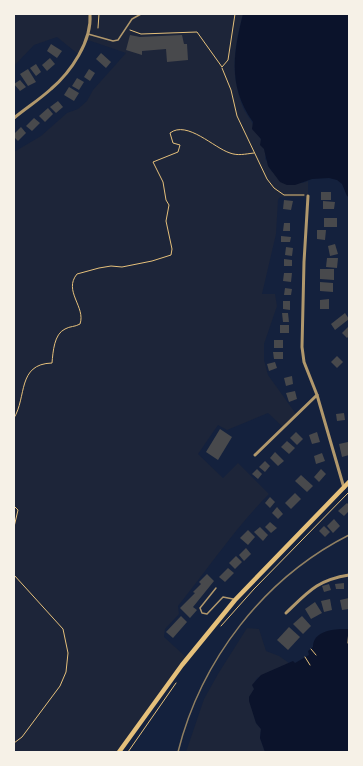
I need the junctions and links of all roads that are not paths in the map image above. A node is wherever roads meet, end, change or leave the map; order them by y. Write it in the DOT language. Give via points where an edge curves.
graph roads {
  1 [pos="90,14"];
  2 [pos="140,14"];
  3 [pos="88,34"];
  4 [pos="14,118"];
  5 [pos="308,196"];
  6 [pos="317,395"];
  7 [pos="255,455"];
  8 [pos="349,482"];
  9 [pos="344,488"];
  10 [pos="349,575"];
  11 [pos="216,588"];
  12 [pos="235,600"];
  13 [pos="286,613"];
  14 [pos="119,752"];
  1 -- 3 [label="street"];
  2 -- 3 [label="lane" via="132,19 118,40"];
  3 -- 4 [label="street" via="62,78 52,89"];
  5 -- 6 [label="street" via="302,348 307,372"];
  6 -- 7 [label="street"];
  6 -- 9 [label="street"];
  8 -- 9 [label="main road"];
  9 -- 12 [label="main road"];
  10 -- 13 [label="street" via="313,587"];
  11 -- 12 [label="lane" via="200,608 202,613 207,614 223,597"];
  12 -- 14 [label="main road" via="182,665"];
}
